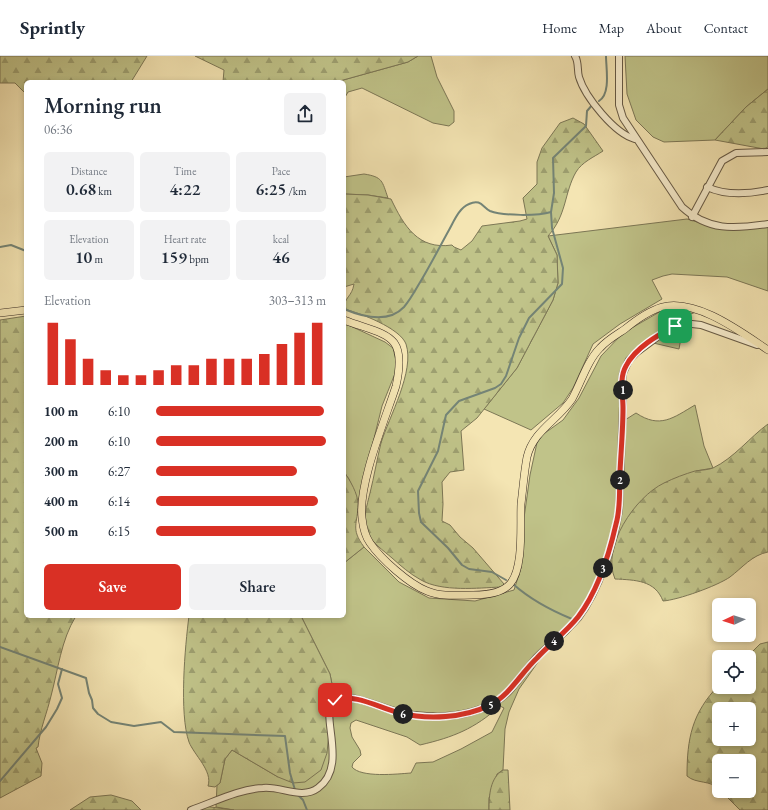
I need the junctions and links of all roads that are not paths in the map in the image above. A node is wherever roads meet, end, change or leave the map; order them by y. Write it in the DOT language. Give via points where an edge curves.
graph roads {
  1 [pos="575,56"];
  2 [pos="620,56"];
  3 [pos="635,139"];
  4 [pos="768,152"];
  5 [pos="707,187"];
  6 [pos="768,190"];
  7 [pos="692,217"];
  8 [pos="768,224"];
  9 [pos="24,310"];
  10 [pos="0,312"];
  11 [pos="346,321"];
  12 [pos="767,349"];
  13 [pos="191,810"];
  1 -- 3 [label="street" via="579,76 587,94 618,130"];
  2 -- 3 [label="street" via="619,105"];
  3 -- 7 [label="street" via="682,207"];
  4 -- 5 [label="street" via="736,153 722,160"];
  5 -- 6 [label="street" via="732,193"];
  5 -- 7 [label="street"];
  7 -- 8 [label="street" via="713,226"];
  9 -- 10 [label="main road"];
  11 -- 12 [label="main road" via="388,336 396,343 399,353 400,368 396,386 363,490 361,515 364,530 380,555 412,583 427,591 444,595 492,594 510,584 517,565 528,454 541,431 571,400 599,348 649,312 661,307 676,306 708,314 723,321"];
  12 -- 13 [label="street" via="701,325 683,323 664,332 629,360 622,382 619,510 600,576 578,618 501,698 480,710 456,715 429,716 402,713 359,700 335,700 331,705 329,722 334,753 331,766 320,787 302,793 262,788"];
}
